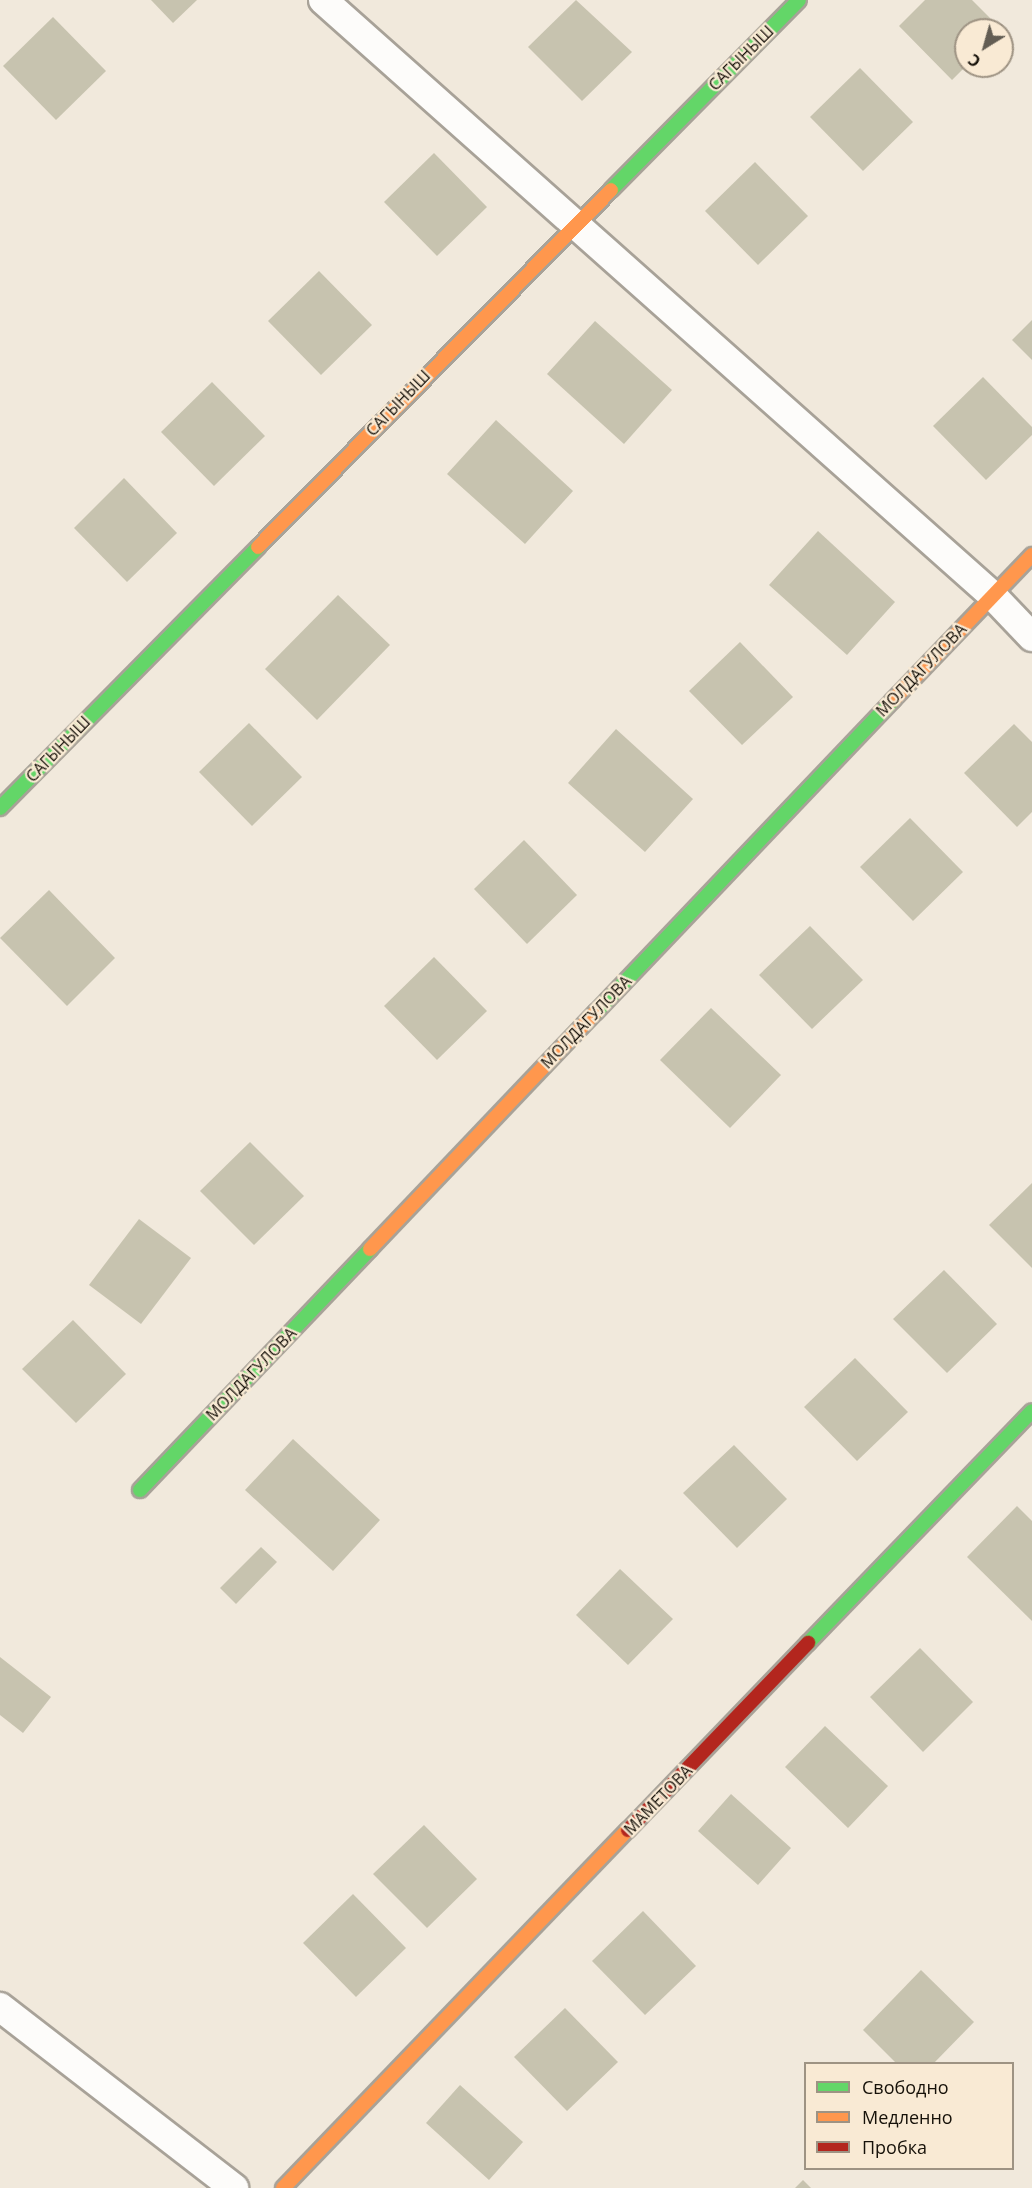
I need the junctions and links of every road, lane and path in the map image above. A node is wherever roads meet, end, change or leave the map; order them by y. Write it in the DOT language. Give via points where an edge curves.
graph roads {
  1 [pos="323,0"];
  2 [pos="799,0"];
  3 [pos="573,225"];
  4 [pos="1032,555"];
  5 [pos="992,596"];
  6 [pos="1032,637"];
  7 [pos="0,808"];
  8 [pos="1032,1411"];
  9 [pos="140,1490"];
  10 [pos="0,2007"];
  11 [pos="234,2188"];
  12 [pos="283,2188"];
  1 -- 3 [label="street"];
  2 -- 3 [label="street, САГЫНЫШ"];
  3 -- 5 [label="street"];
  3 -- 7 [label="street, САГЫНЫШ"];
  4 -- 5 [label="street, МОЛДАГУЛОВА"];
  5 -- 6 [label="street"];
  5 -- 9 [label="street, МОЛДАГУЛОВА"];
  8 -- 12 [label="street, МАМЕТОВА"];
  10 -- 11 [label="street"];
}
